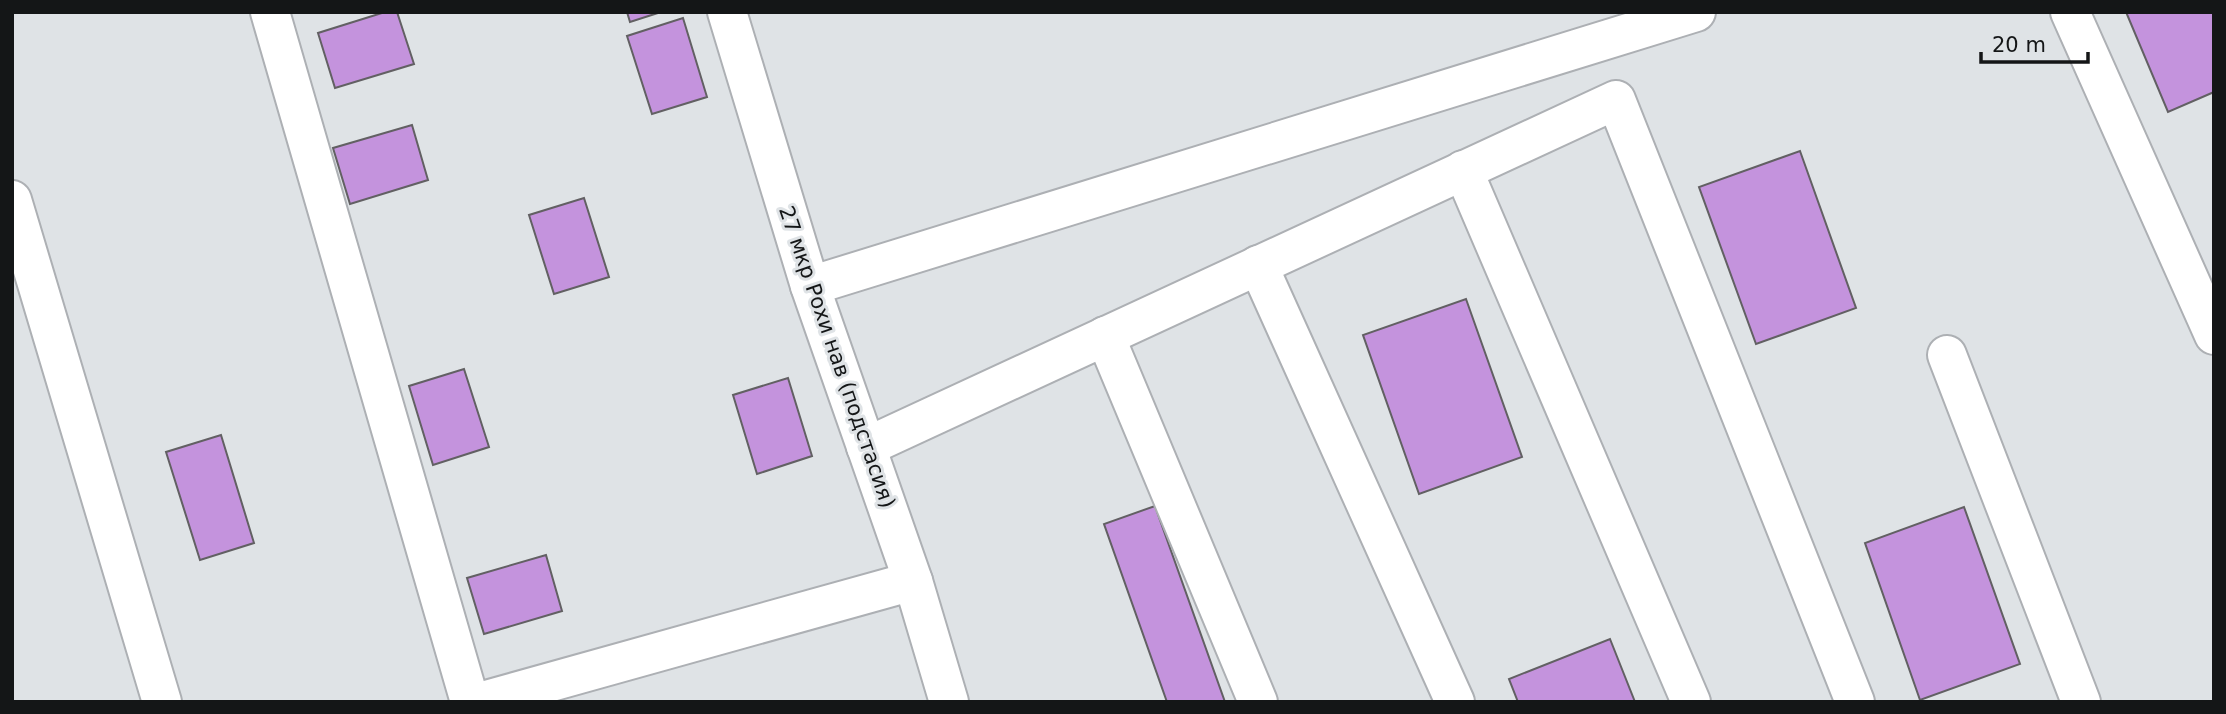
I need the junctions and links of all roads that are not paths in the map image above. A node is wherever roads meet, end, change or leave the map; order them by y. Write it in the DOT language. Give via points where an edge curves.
graph roads {
  1 [pos="270,12"];
  2 [pos="727,12"];
  3 [pos="1696,12"];
  4 [pos="2070,12"];
  5 [pos="1463,170"];
  6 [pos="12,200"];
  7 [pos="1258,265"];
  8 [pos="810,286"];
  9 [pos="2214,335"];
  10 [pos="1105,336"];
  11 [pos="1947,355"];
  12 [pos="866,447"];
  13 [pos="913,581"];
  14 [pos="162,702"];
  15 [pos="470,702"];
  16 [pos="479,702"];
  17 [pos="949,702"];
  18 [pos="1258,702"];
  19 [pos="1455,702"];
  20 [pos="1691,702"];
  21 [pos="1855,702"];
  22 [pos="2081,702"];
  1 -- 15 [label="street"];
  2 -- 8 [label="street, 27 мкр Рохи нав (подстасия)"];
  3 -- 8 [label="street"];
  4 -- 9 [label="street"];
  5 -- 7 [label="street"];
  5 -- 20 [label="street"];
  5 -- 21 [label="street" via="1616,100"];
  6 -- 14 [label="street"];
  7 -- 10 [label="street"];
  7 -- 19 [label="street"];
  8 -- 12 [label="street, 27 мкр Рохи нав (подстасия)"];
  10 -- 12 [label="street"];
  10 -- 18 [label="street"];
  11 -- 22 [label="street"];
  12 -- 13 [label="street, 27 мкр Рохи нав (подстасия)"];
  13 -- 16 [label="street"];
  13 -- 17 [label="street, 27 мкр Рохи нав (подстасия)"];
}
